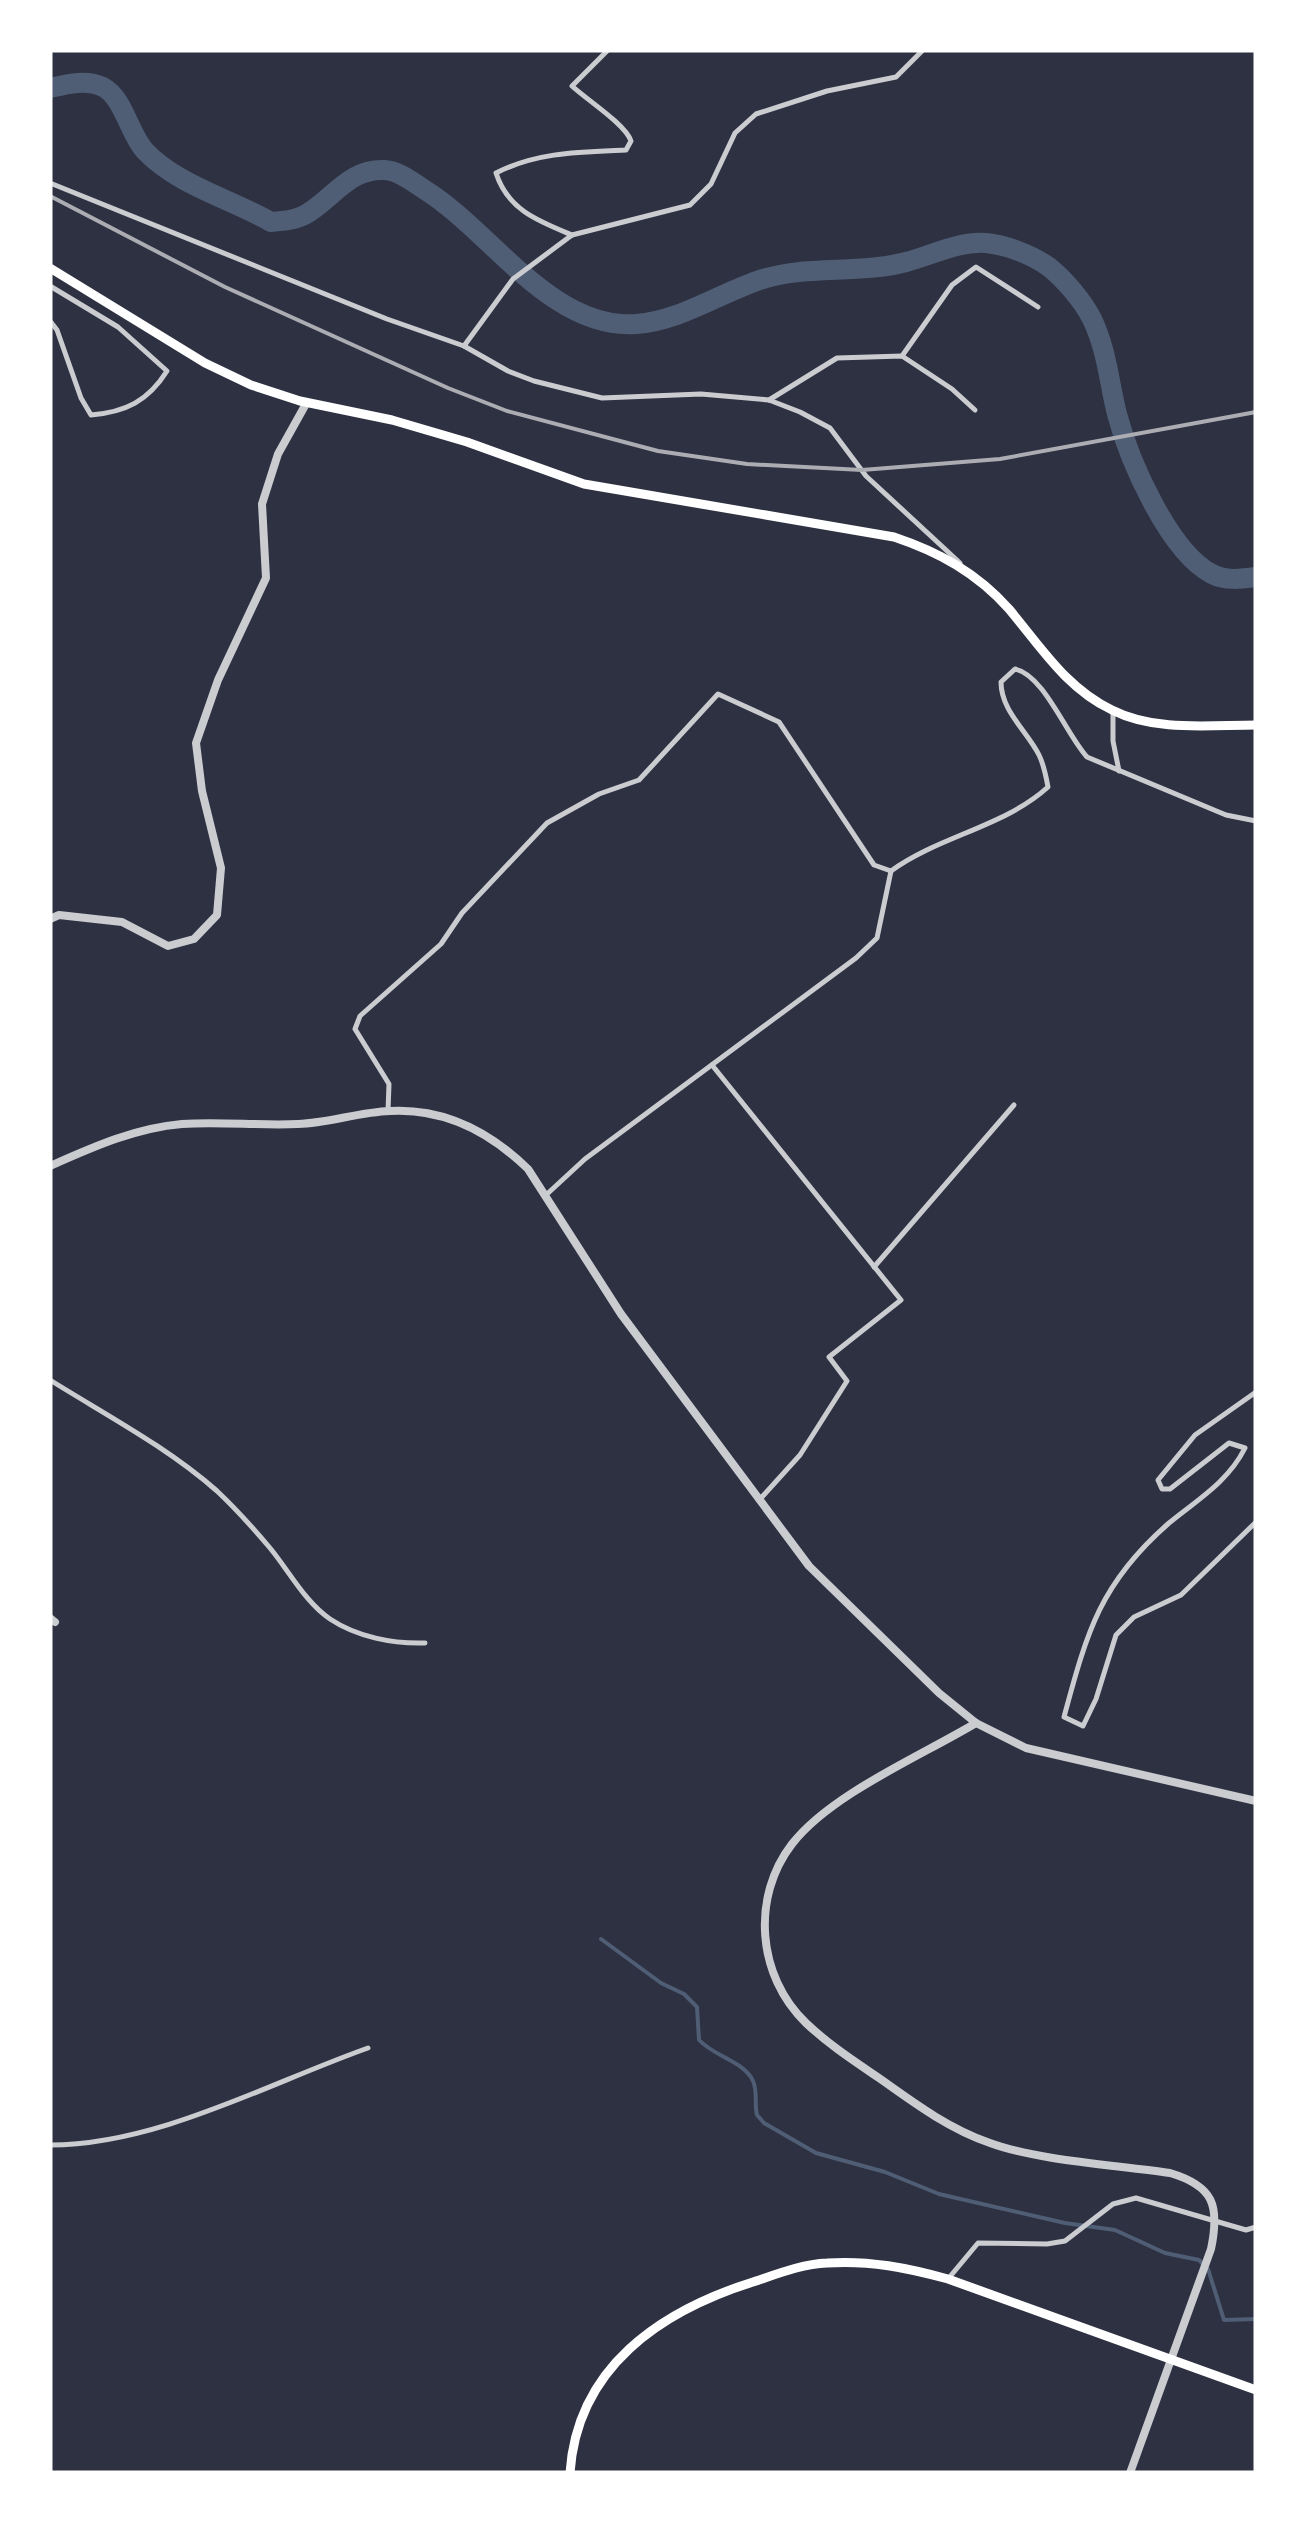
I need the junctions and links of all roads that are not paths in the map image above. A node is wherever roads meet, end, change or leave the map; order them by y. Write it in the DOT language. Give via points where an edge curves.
graph roads {
  1 [pos="608,50"];
  2 [pos="924,50"];
  3 [pos="50,182"];
  4 [pos="572,235"];
  5 [pos="50,268"];
  6 [pos="50,286"];
  7 [pos="1038,306"];
  8 [pos="50,322"];
  9 [pos="464,346"];
  10 [pos="902,356"];
  11 [pos="769,400"];
  12 [pos="306,402"];
  13 [pos="974,410"];
  14 [pos="973,575"];
  15 [pos="1114,711"];
  16 [pos="1256,724"];
  17 [pos="1119,771"];
  18 [pos="1256,821"];
  19 [pos="891,871"];
  20 [pos="50,919"];
  21 [pos="712,1065"];
  22 [pos="1014,1105"];
  23 [pos="388,1111"];
  24 [pos="50,1166"];
  25 [pos="546,1195"];
  26 [pos="874,1267"];
  27 [pos="50,1380"];
  28 [pos="1256,1392"];
  29 [pos="759,1500"];
  30 [pos="1256,1522"];
  31 [pos="425,1643"];
  32 [pos="976,1723"];
  33 [pos="1256,1801"];
  34 [pos="368,2048"];
  35 [pos="50,2144"];
  36 [pos="1216,2222"];
  37 [pos="1256,2226"];
  38 [pos="948,2278"];
  39 [pos="1171,2358"];
  40 [pos="1256,2390"];
  41 [pos="570,2473"];
  42 [pos="1130,2473"];
  1 -- 4 [label="street" via="572,86 628,132 626,150 548,154 496,173 516,206"];
  2 -- 4 [label="street" via="896,77 756,114 735,133 711,184 690,205"];
  3 -- 9 [label="street"];
  4 -- 9 [label="street" via="514,280"];
  5 -- 12 [label="main road" via="205,364"];
  6 -- 8 [label="street" via="118,327 167,370 144,399 120,412 92,414"];
  7 -- 10 [label="street" via="976,267 952,285"];
  9 -- 11 [label="street" via="508,371 602,398 701,394"];
  10 -- 11 [label="street" via="838,358"];
  10 -- 13 [label="street"];
  11 -- 14 [label="street" via="830,428 866,476"];
  12 -- 14 [label="main road" via="467,442 584,484 894,537 931,549"];
  12 -- 20 [label="street" via="278,454 262,504 266,578 196,743 221,868 217,915 194,939 168,946 122,922"];
  14 -- 15 [label="main road" via="1058,671"];
  15 -- 16 [label="main road" via="1150,722"];
  15 -- 17 [label="street"];
  17 -- 18 [label="street"];
  17 -- 19 [label="street" via="1086,757 1038,684 1015,670 1001,691 1039,754 1048,787 1030,803"];
  19 -- 21 [label="street" via="877,938"];
  19 -- 23 [label="street" via="874,864 780,722 718,694 639,780 547,823 462,913 442,944 360,1016 355,1029 389,1084"];
  21 -- 25 [label="street"];
  21 -- 26 [label="street"];
  22 -- 26 [label="street"];
  23 -- 24 [label="street" via="295,1124 182,1124 115,1139"];
  23 -- 25 [label="street" via="446,1118 481,1131 528,1168"];
  25 -- 29 [label="street" via="622,1314"];
  26 -- 29 [label="street" via="901,1300 829,1358 847,1381 800,1455"];
  27 -- 31 [label="street" via="214,1489 329,1618 398,1644"];
  28 -- 30 [label="street" via="1196,1435 1158,1480 1162,1490 1170,1489 1229,1443 1245,1448 1198,1504 1122,1570 1091,1624 1064,1716 1083,1726 1116,1634 1134,1617 1181,1595"];
  29 -- 32 [label="street" via="808,1566 901,1660"];
  32 -- 33 [label="street" via="1041,1752"];
  32 -- 36 [label="street" via="853,1794 794,1841 778,1865 764,1917 782,1994 838,2049 966,2134 994,2145 1191,2180 1212,2203"];
  34 -- 35 [label="street" via="121,2137"];
  36 -- 37 [label="street"];
  36 -- 38 [label="street" via="1136,2198 1113,2204 1065,2242 978,2243"];
  36 -- 39 [label="street"];
  38 -- 39 [label="main road"];
  38 -- 41 [label="main road" via="882,2264 822,2263 694,2303 633,2343 608,2372 586,2409"];
  39 -- 40 [label="main road"];
  39 -- 42 [label="street"];
}
